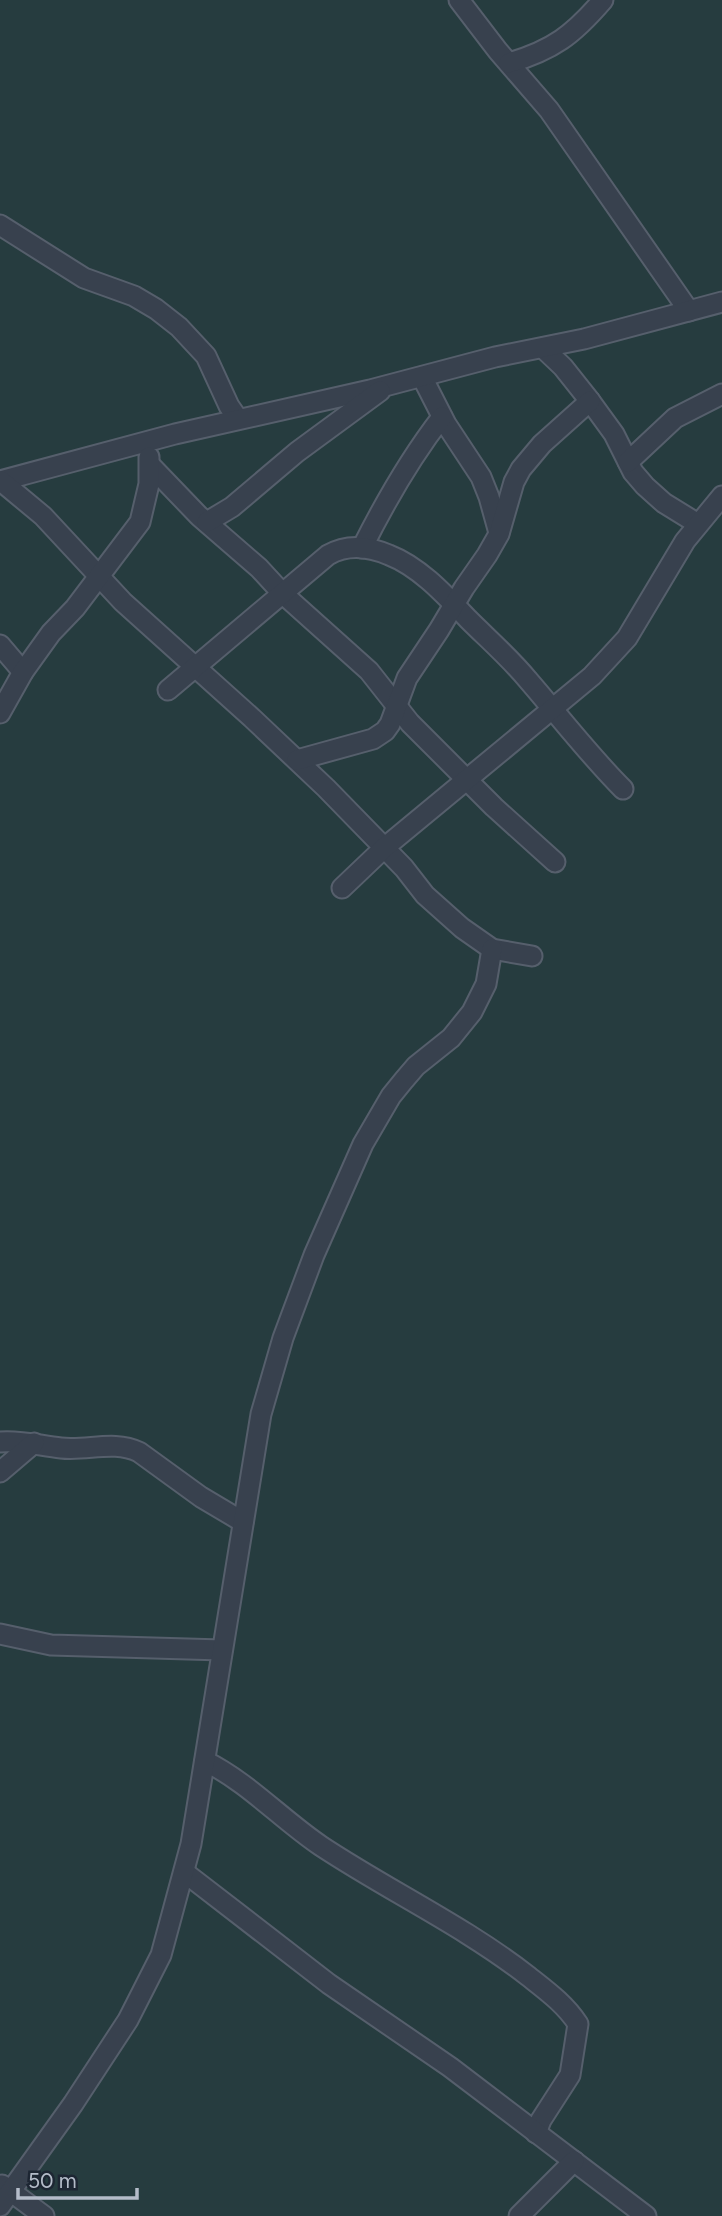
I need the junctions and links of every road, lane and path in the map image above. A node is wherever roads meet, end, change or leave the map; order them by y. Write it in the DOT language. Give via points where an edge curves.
graph roads {
  1 [pos="459,0"];
  2 [pos="603,0"];
  3 [pos="509,63"];
  4 [pos="0,225"];
  5 [pos="722,302"];
  6 [pos="689,311"];
  7 [pos="543,348"];
  8 [pos="422,377"];
  9 [pos="387,386"];
  10 [pos="722,394"];
  11 [pos="590,401"];
  12 [pos="442,417"];
  13 [pos="238,419"];
  14 [pos="148,442"];
  15 [pos="628,462"];
  16 [pos="150,466"];
  17 [pos="0,481"];
  18 [pos="722,496"];
  19 [pos="207,522"];
  20 [pos="698,524"];
  21 [pos="499,534"];
  22 [pos="362,548"];
  23 [pos="99,577"];
  24 [pos="282,593"];
  25 [pos="454,604"];
  26 [pos="0,645"];
  27 [pos="195,667"];
  28 [pos="23,673"];
  29 [pos="167,690"];
  30 [pos="397,707"];
  31 [pos="552,710"];
  32 [pos="0,713"];
  33 [pos="297,760"];
  34 [pos="468,780"];
  35 [pos="623,789"];
  36 [pos="384,848"];
  37 [pos="555,862"];
  38 [pos="342,888"];
  39 [pos="492,949"];
  40 [pos="532,956"];
  41 [pos="0,1442"];
  42 [pos="34,1443"];
  43 [pos="0,1472"];
  44 [pos="243,1522"];
  45 [pos="0,1634"];
  46 [pos="222,1650"];
  47 [pos="205,1761"];
  48 [pos="184,1872"];
  49 [pos="536,2133"];
  50 [pos="574,2161"];
  51 [pos="4,2194"];
  52 [pos="44,2216"];
  53 [pos="519,2216"];
  54 [pos="646,2216"];
  1 -- 3 [label="street"];
  2 -- 3 [label="street" via="559,42"];
  3 -- 6 [label="street" via="549,110"];
  4 -- 13 [label="street" via="84,278 134,296 179,327 206,356"];
  5 -- 6 [label="street"];
  6 -- 7 [label="street"];
  7 -- 8 [label="street"];
  7 -- 11 [label="street"];
  8 -- 9 [label="street"];
  8 -- 12 [label="street"];
  9 -- 13 [label="street"];
  9 -- 19 [label="street"];
  10 -- 15 [label="street" via="675,418"];
  11 -- 15 [label="street"];
  11 -- 21 [label="street" via="521,469"];
  12 -- 21 [label="street" via="481,477"];
  12 -- 22 [label="street"];
  13 -- 14 [label="street"];
  14 -- 16 [label="street"];
  14 -- 17 [label="street"];
  15 -- 20 [label="street" via="664,503"];
  16 -- 19 [label="street"];
  16 -- 23 [label="street" via="142,518"];
  17 -- 23 [label="street" via="43,516"];
  18 -- 20 [label="street"];
  19 -- 24 [label="street"];
  20 -- 31 [label="street" via="626,638 592,676"];
  21 -- 25 [label="street"];
  22 -- 24 [label="street" via="338,549"];
  22 -- 25 [label="street" via="403,562"];
  23 -- 27 [label="street"];
  23 -- 28 [label="street"];
  24 -- 27 [label="street"];
  24 -- 30 [label="street" via="369,671"];
  25 -- 30 [label="street" via="407,678"];
  25 -- 31 [label="street"];
  26 -- 28 [label="street"];
  27 -- 29 [label="street"];
  27 -- 33 [label="street"];
  28 -- 32 [label="street"];
  30 -- 33 [label="street" via="385,731 373,740"];
  30 -- 34 [label="street"];
  31 -- 34 [label="street"];
  31 -- 35 [label="street"];
  33 -- 36 [label="street"];
  34 -- 36 [label="street"];
  34 -- 37 [label="street"];
  36 -- 38 [label="street"];
  36 -- 39 [label="street" via="425,895"];
  39 -- 40 [label="street"];
  39 -- 44 [label="street" via="486,984 472,1012 391,1096 335,1205 270,1381"];
  41 -- 42 [label="street"];
  42 -- 43 [label="street"];
  42 -- 44 [label="street" via="62,1448 130,1448"];
  44 -- 46 [label="street"];
  45 -- 46 [label="street" via="51,1645"];
  46 -- 47 [label="street"];
  47 -- 48 [label="street"];
  47 -- 49 [label="street" via="240,1781 320,1845 509,1961 564,2005 578,2024 570,2075"];
  48 -- 49 [label="street" via="329,1984"];
  48 -- 51 [label="street" via="161,1955 128,2020 73,2104"];
  49 -- 50 [label="street"];
  50 -- 53 [label="street"];
  50 -- 54 [label="street"];
  51 -- 52 [label="street"];
}
